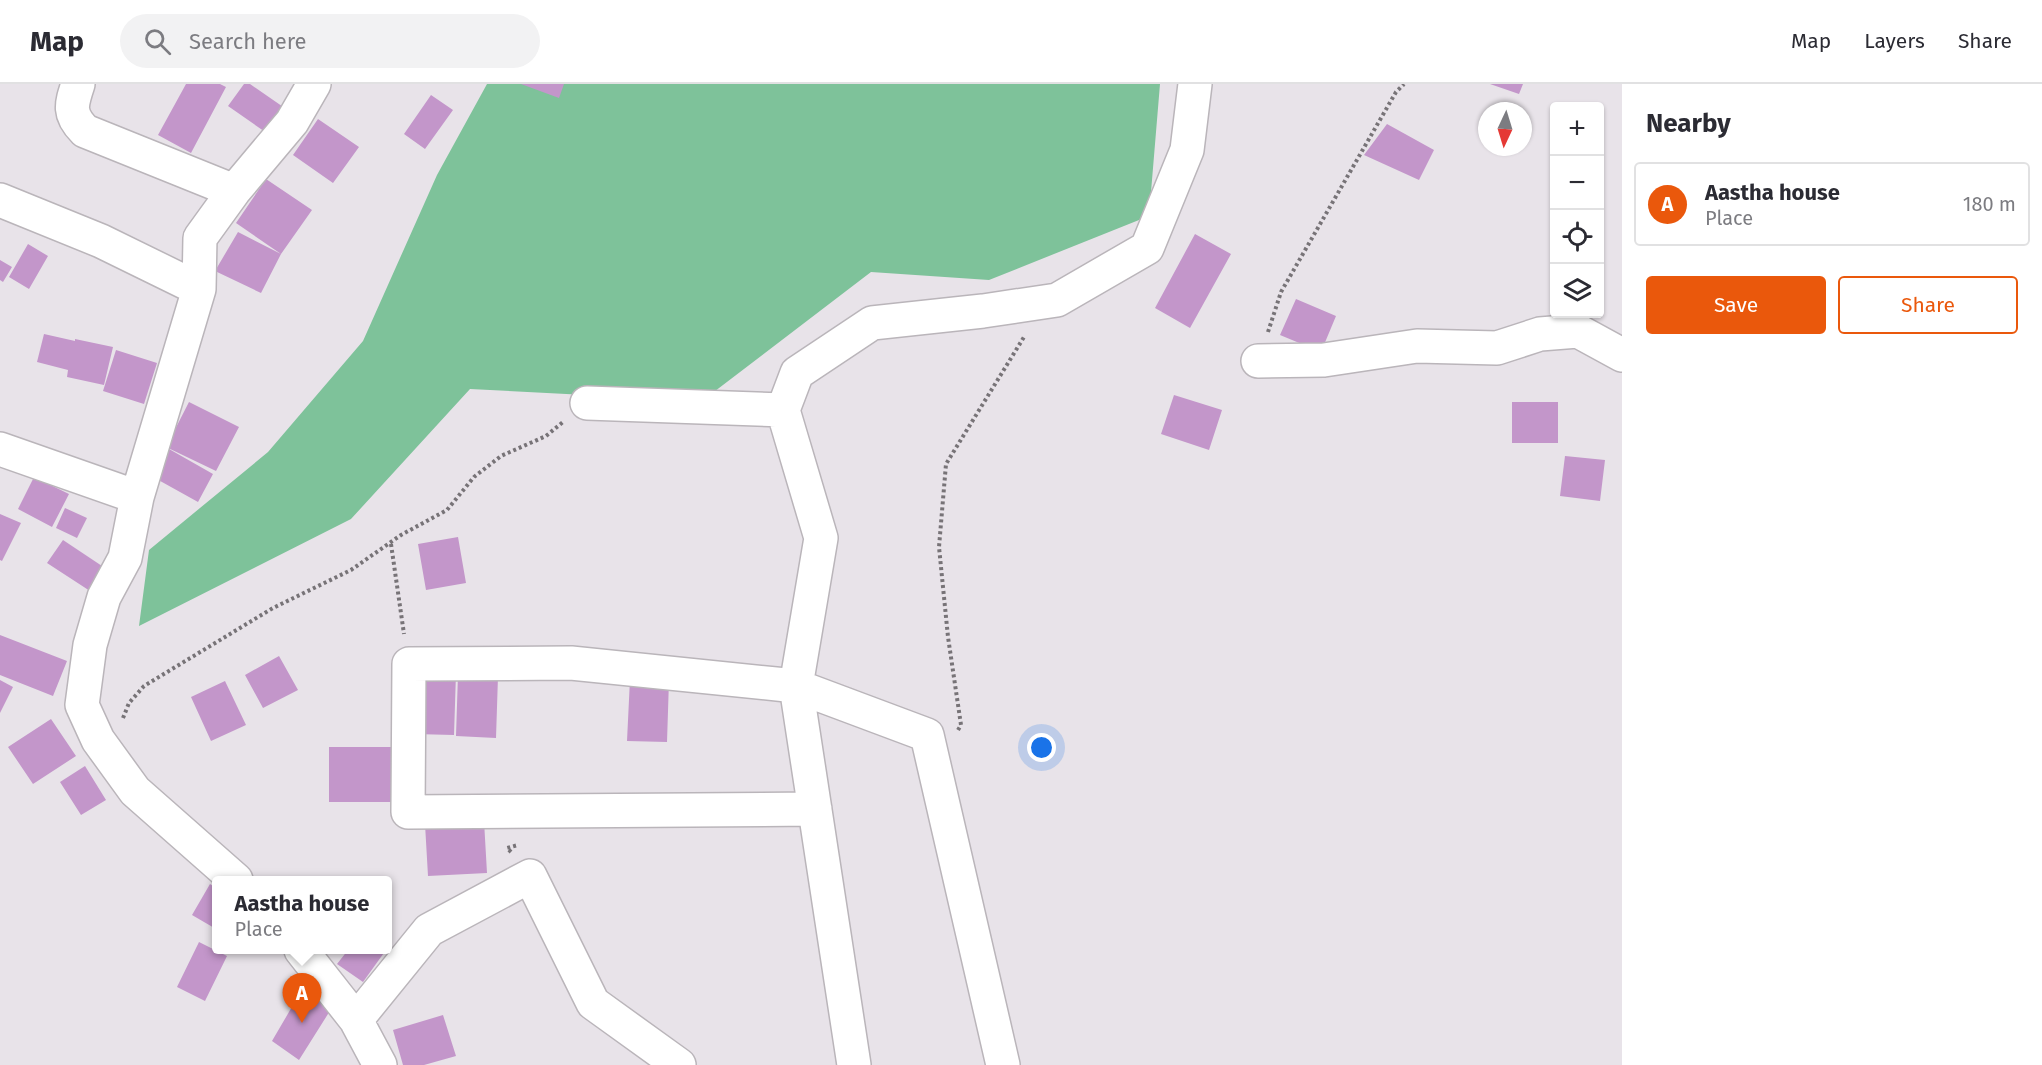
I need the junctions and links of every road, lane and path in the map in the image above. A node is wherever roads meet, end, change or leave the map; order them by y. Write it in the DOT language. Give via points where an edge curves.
graph roads {
  1 [pos="78,84"];
  2 [pos="315,84"];
  3 [pos="1195,84"];
  4 [pos="1404,84"];
  5 [pos="234,191"];
  6 [pos="0,200"];
  7 [pos="199,289"];
  8 [pos="1046,301"];
  9 [pos="1622,355"];
  10 [pos="1258,361"];
  11 [pos="587,403"];
  12 [pos="783,410"];
  13 [pos="0,449"];
  14 [pos="137,497"];
  15 [pos="390,543"];
  16 [pos="409,664"];
  17 [pos="796,686"];
  18 [pos="123,724"];
  19 [pos="935,769"];
  20 [pos="815,809"];
  21 [pos="231,876"];
  22 [pos="304,954"];
  23 [pos="356,1020"];
  24 [pos="380,1065"];
  25 [pos="679,1065"];
  26 [pos="854,1065"];
  27 [pos="1003,1065"];
  1 -- 5 [label="street" via="71,106 75,121 85,131"];
  2 -- 5 [label="street" via="292,122"];
  3 -- 8 [label="street" via="1187,150 1147,248 1057,300"];
  4 -- 10 [label="path" via="1281,292"];
  5 -- 7 [label="street" via="200,238"];
  6 -- 7 [label="street" via="101,241"];
  7 -- 14 [label="street"];
  8 -- 12 [label="street" via="872,323 797,373"];
  8 -- 19 [label="path" via="946,464 939,547 961,725"];
  9 -- 10 [label="street" via="1578,331 1540,334 1497,348 1417,346 1324,360"];
  11 -- 12 [label="street"];
  11 -- 15 [label="path" via="546,436 501,456 474,477 447,510"];
  12 -- 17 [label="street" via="821,538"];
  13 -- 14 [label="street"];
  14 -- 21 [label="street" via="125,558 104,597 90,645 82,705 99,740 135,791"];
  15 -- 16 [label="path"];
  15 -- 18 [label="path" via="351,570 273,608 144,687 129,703"];
  16 -- 17 [label="street" via="571,663"];
  16 -- 20 [label="street" via="408,812"];
  17 -- 19 [label="street" via="927,735"];
  17 -- 20 [label="street"];
  19 -- 27 [label="street"];
  20 -- 26 [label="street"];
  22 -- 23 [label="street"];
  23 -- 24 [label="street"];
  23 -- 25 [label="street" via="429,930 530,876 593,1003"];
}
